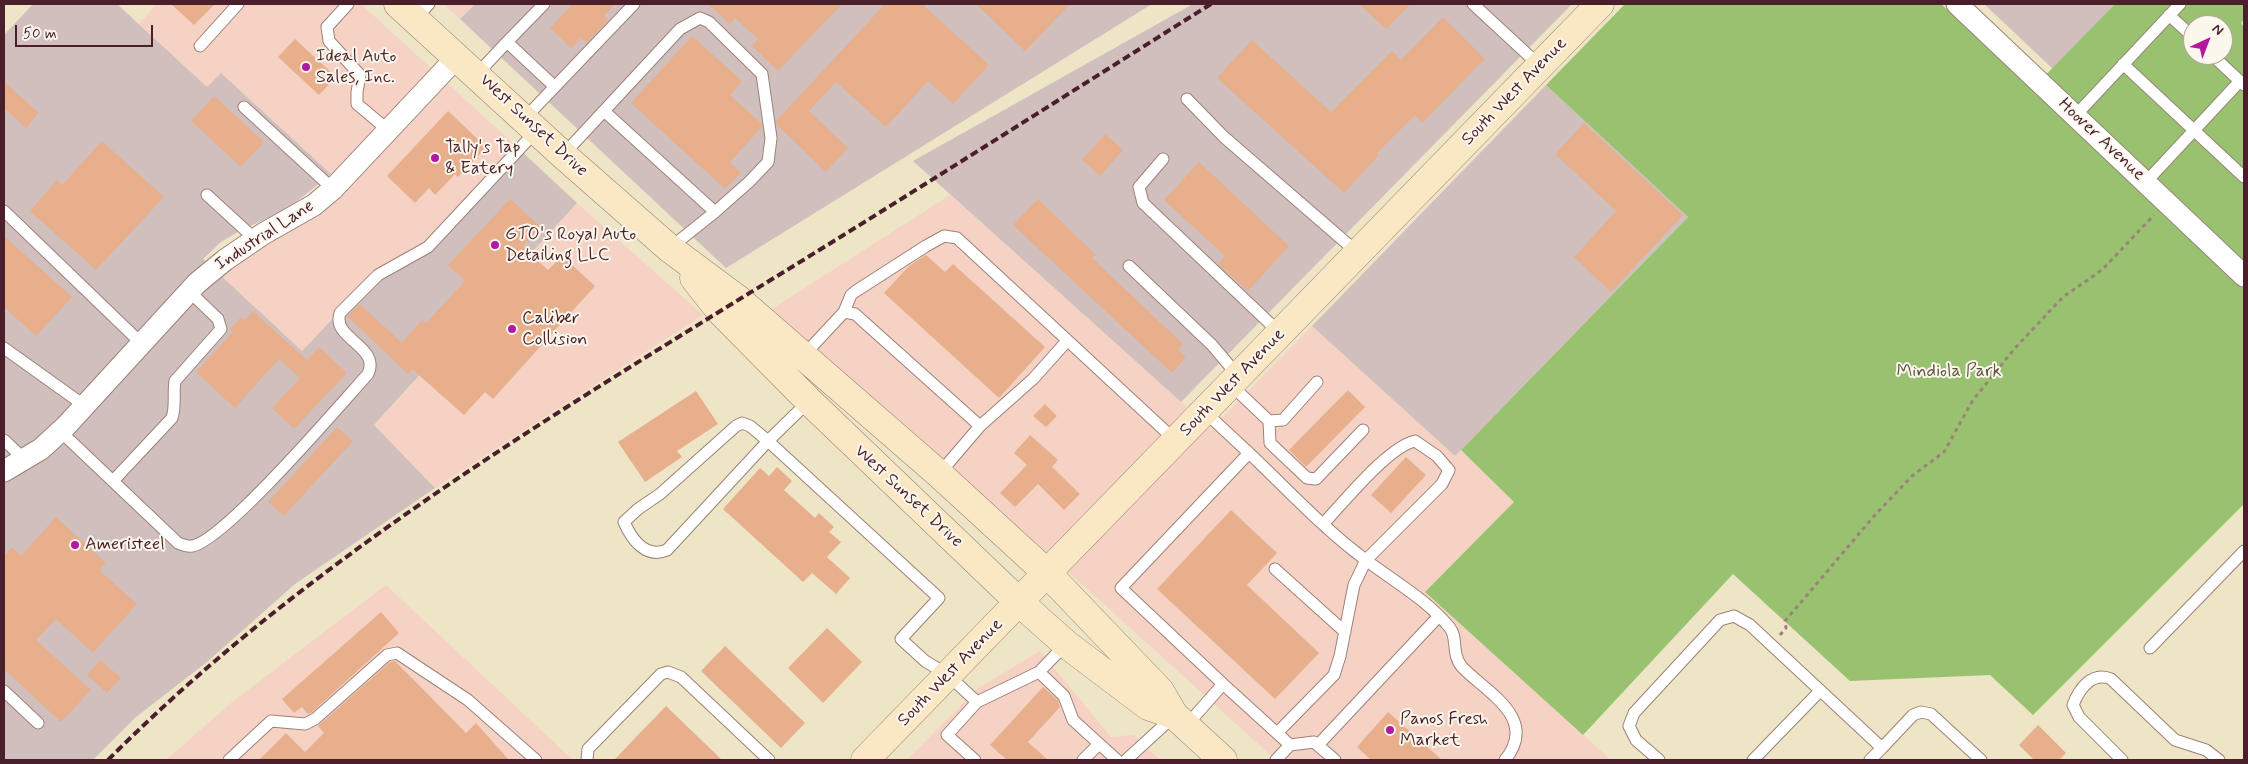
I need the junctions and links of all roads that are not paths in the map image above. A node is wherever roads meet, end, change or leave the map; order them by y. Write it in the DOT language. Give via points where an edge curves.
graph roads {
  1 [pos="238,4"];
  2 [pos="348,4"];
  3 [pos="544,4"];
  4 [pos="634,4"];
  5 [pos="1473,4"];
  6 [pos="1600,4"];
  7 [pos="1957,4"];
  8 [pos="2180,4"];
  9 [pos="414,9"];
  10 [pos="2169,15"];
  11 [pos="2183,28"];
  12 [pos="507,42"];
  13 [pos="200,46"];
  14 [pos="457,57"];
  15 [pos="2123,64"];
  16 [pos="2223,65"];
  17 [pos="1540,66"];
  18 [pos="477,74"];
  19 [pos="2242,83"];
  20 [pos="554,86"];
  21 [pos="1187,99"];
  22 [pos="244,107"];
  23 [pos="604,111"];
  24 [pos="2075,116"];
  25 [pos="530,124"];
  26 [pos="388,130"];
  27 [pos="2195,130"];
  28 [pos="563,155"];
  29 [pos="1164,159"];
  30 [pos="2244,177"];
  31 [pos="2146,182"];
  32 [pos="333,189"];
  33 [pos="207,195"];
  34 [pos="4,211"];
  35 [pos="715,212"];
  36 [pos="255,239"];
  37 [pos="669,248"];
  38 [pos="1358,253"];
  39 [pos="1129,266"];
  40 [pos="2244,276"];
  41 [pos="190,292"];
  42 [pos="844,312"];
  43 [pos="1281,334"];
  44 [pos="1067,341"];
  45 [pos="142,344"];
  46 [pos="4,348"];
  47 [pos="803,356"];
  48 [pos="1235,381"];
  49 [pos="1317,382"];
  50 [pos="809,402"];
  51 [pos="85,406"];
  52 [pos="1205,412"];
  53 [pos="1269,421"];
  54 [pos="980,426"];
  55 [pos="1363,430"];
  56 [pos="60,431"];
  57 [pos="4,440"];
  58 [pos="768,441"];
  59 [pos="1176,442"];
  60 [pos="1249,453"];
  61 [pos="24,460"];
  62 [pos="4,471"];
  63 [pos="939,474"];
  64 [pos="113,481"];
  65 [pos="1324,523"];
  66 [pos="2244,551"];
  67 [pos="1366,560"];
  68 [pos="1275,569"];
  69 [pos="1047,573"];
  70 [pos="1019,602"];
  71 [pos="1438,617"];
  72 [pos="1345,632"];
  73 [pos="1066,644"];
  74 [pos="2150,648"];
  75 [pos="1039,672"];
  76 [pos="948,675"];
  77 [pos="1223,684"];
  78 [pos="4,691"];
  79 [pos="1819,692"];
  80 [pos="977,702"];
  81 [pos="1180,721"];
  82 [pos="38,723"];
  83 [pos="1277,733"];
  84 [pos="1099,744"];
  85 [pos="1290,745"];
  86 [pos="1318,745"];
  87 [pos="1882,748"];
  88 [pos="1977,759"];
  89 [pos="230,760"];
  90 [pos="536,760"];
  91 [pos="587,760"];
  92 [pos="769,760"];
  93 [pos="866,760"];
  94 [pos="976,760"];
  95 [pos="1083,760"];
  96 [pos="1118,760"];
  97 [pos="1126,760"];
  98 [pos="1223,760"];
  99 [pos="1276,760"];
  100 [pos="1335,760"];
  101 [pos="1505,760"];
  102 [pos="1658,760"];
  103 [pos="1753,760"];
  104 [pos="1870,760"];
  105 [pos="2122,760"];
  106 [pos="2219,760"];
  1 -- 13 [label="lane"];
  2 -- 26 [label="lane" via="327,27 329,41 360,75 357,104"];
  3 -- 12 [label="lane"];
  4 -- 20 [label="lane"];
  5 -- 17 [label="lane"];
  6 -- 17 [label="main road, South West Avenue"];
  7 -- 24 [label="street, Hoover Avenue"];
  8 -- 10 [label="lane"];
  9 -- 14 [label="main road, West Sunset Drive"];
  10 -- 11 [label="lane"];
  10 -- 15 [label="lane"];
  12 -- 18 [label="lane"];
  12 -- 20 [label="lane"];
  14 -- 18 [label="main road, West Sunset Drive"];
  14 -- 26 [label="street, Industrial Lane"];
  15 -- 24 [label="lane"];
  15 -- 27 [label="lane"];
  16 -- 19 [label="lane"];
  17 -- 38 [label="main road, South West Avenue"];
  18 -- 25 [label="main road, West Sunset Drive"];
  19 -- 27 [label="lane"];
  20 -- 25 [label="lane"];
  21 -- 38 [label="lane" via="1224,136"];
  22 -- 32 [label="lane"];
  23 -- 28 [label="lane"];
  23 -- 35 [label="lane"];
  23 -- 35 [label="lane" via="680,29 700,18 709,22 762,74 771,138 768,162"];
  24 -- 31 [label="street, Hoover Avenue"];
  25 -- 28 [label="main road, West Sunset Drive"];
  25 -- 64 [label="lane" via="428,247 367,283 340,313 341,328 371,359 368,374 230,521 198,544 185,546"];
  26 -- 32 [label="street, Industrial Lane"];
  27 -- 30 [label="lane"];
  27 -- 31 [label="lane"];
  28 -- 37 [label="main road, West Sunset Drive"];
  29 -- 43 [label="lane" via="1139,187 1144,203"];
  31 -- 40 [label="street, Hoover Avenue"];
  32 -- 36 [label="street, Industrial Lane" via="314,205"];
  33 -- 36 [label="lane"];
  34 -- 45 [label="lane"];
  35 -- 37 [label="lane"];
  36 -- 41 [label="street, Industrial Lane" via="225,260"];
  37 -- 47 [label="main road, West Sunset Drive" via="739,300"];
  37 -- 50 [label="main road, West Sunset Drive" via="720,311"];
  38 -- 43 [label="main road, South West Avenue"];
  39 -- 48 [label="lane" via="1212,345"];
  41 -- 45 [label="street, Industrial Lane"];
  41 -- 64 [label="lane" via="218,319 221,329 175,381 172,418"];
  42 -- 44 [label="lane" via="856,291 944,236 957,238"];
  42 -- 47 [label="lane"];
  42 -- 54 [label="lane" via="856,314"];
  43 -- 48 [label="main road, South West Avenue"];
  44 -- 54 [label="lane" via="1033,379"];
  44 -- 59 [label="lane"];
  45 -- 51 [label="street, Industrial Lane"];
  46 -- 51 [label="lane"];
  47 -- 63 [label="main road, West Sunset Drive"];
  48 -- 52 [label="main road, South West Avenue"];
  48 -- 53 [label="lane"];
  49 -- 53 [label="lane" via="1283,420"];
  50 -- 58 [label="lane"];
  50 -- 70 [label="main road, West Sunset Drive"];
  51 -- 56 [label="street, Industrial Lane"];
  52 -- 59 [label="main road, South West Avenue"];
  52 -- 60 [label="lane"];
  53 -- 55 [label="lane" via="1270,443 1307,478 1316,479"];
  54 -- 63 [label="lane"];
  56 -- 61 [label="street, Industrial Lane"];
  56 -- 64 [label="lane"];
  57 -- 61 [label="lane"];
  58 -- 58 [label="lane" via="667,550 649,553 631,537 624,522 736,426 742,423 750,426"];
  58 -- 76 [label="lane" via="939,598 901,638 925,661"];
  59 -- 69 [label="main road, South West Avenue"];
  60 -- 65 [label="lane"];
  60 -- 77 [label="lane" via="1121,588"];
  61 -- 62 [label="street, Industrial Lane"];
  63 -- 69 [label="main road, West Sunset Drive"];
  65 -- 67 [label="lane"];
  65 -- 67 [label="lane" via="1377,467 1406,443 1415,441 1437,456 1449,470 1442,484"];
  66 -- 74 [label="lane"];
  67 -- 71 [label="lane"];
  67 -- 72 [label="lane" via="1354,585"];
  68 -- 72 [label="lane"];
  69 -- 70 [label="main road, South West Avenue"];
  69 -- 81 [label="main road, West Sunset Drive" via="1160,692"];
  70 -- 73 [label="main road, West Sunset Drive"];
  70 -- 76 [label="main road, South West Avenue"];
  71 -- 86 [label="lane"];
  71 -- 101 [label="lane" via="1452,632 1454,649 1462,667 1512,715 1516,736"];
  72 -- 83 [label="lane" via="1334,675"];
  73 -- 75 [label="lane"];
  73 -- 81 [label="main road, West Sunset Drive" via="1148,706"];
  75 -- 80 [label="lane"];
  75 -- 84 [label="lane" via="1064,696 1073,720"];
  76 -- 80 [label="lane"];
  76 -- 93 [label="main road, South West Avenue"];
  77 -- 81 [label="lane"];
  77 -- 83 [label="lane"];
  78 -- 82 [label="lane"];
  79 -- 87 [label="lane"];
  79 -- 102 [label="lane" via="1750,625 1734,616 1720,620 1634,713 1629,726 1636,740"];
  79 -- 103 [label="lane"];
  80 -- 94 [label="lane" via="948,735"];
  81 -- 97 [label="lane"];
  81 -- 98 [label="main road, West Sunset Drive"];
  83 -- 85 [label="lane"];
  84 -- 95 [label="lane"];
  84 -- 96 [label="lane"];
  85 -- 86 [label="lane" via="1312,742"];
  85 -- 99 [label="lane"];
  86 -- 100 [label="lane"];
  87 -- 88 [label="lane" via="1914,715 1921,712 1931,714"];
  87 -- 104 [label="lane"];
  89 -- 90 [label="lane" via="271,721 305,724 314,719 387,655 397,653 468,700"];
  91 -- 92 [label="lane" via="588,749 661,674 668,672 681,677"];
  105 -- 106 [label="lane" via="2079,717 2073,705 2077,694 2092,678 2102,675 2111,679 2175,740 2206,750"];
}
